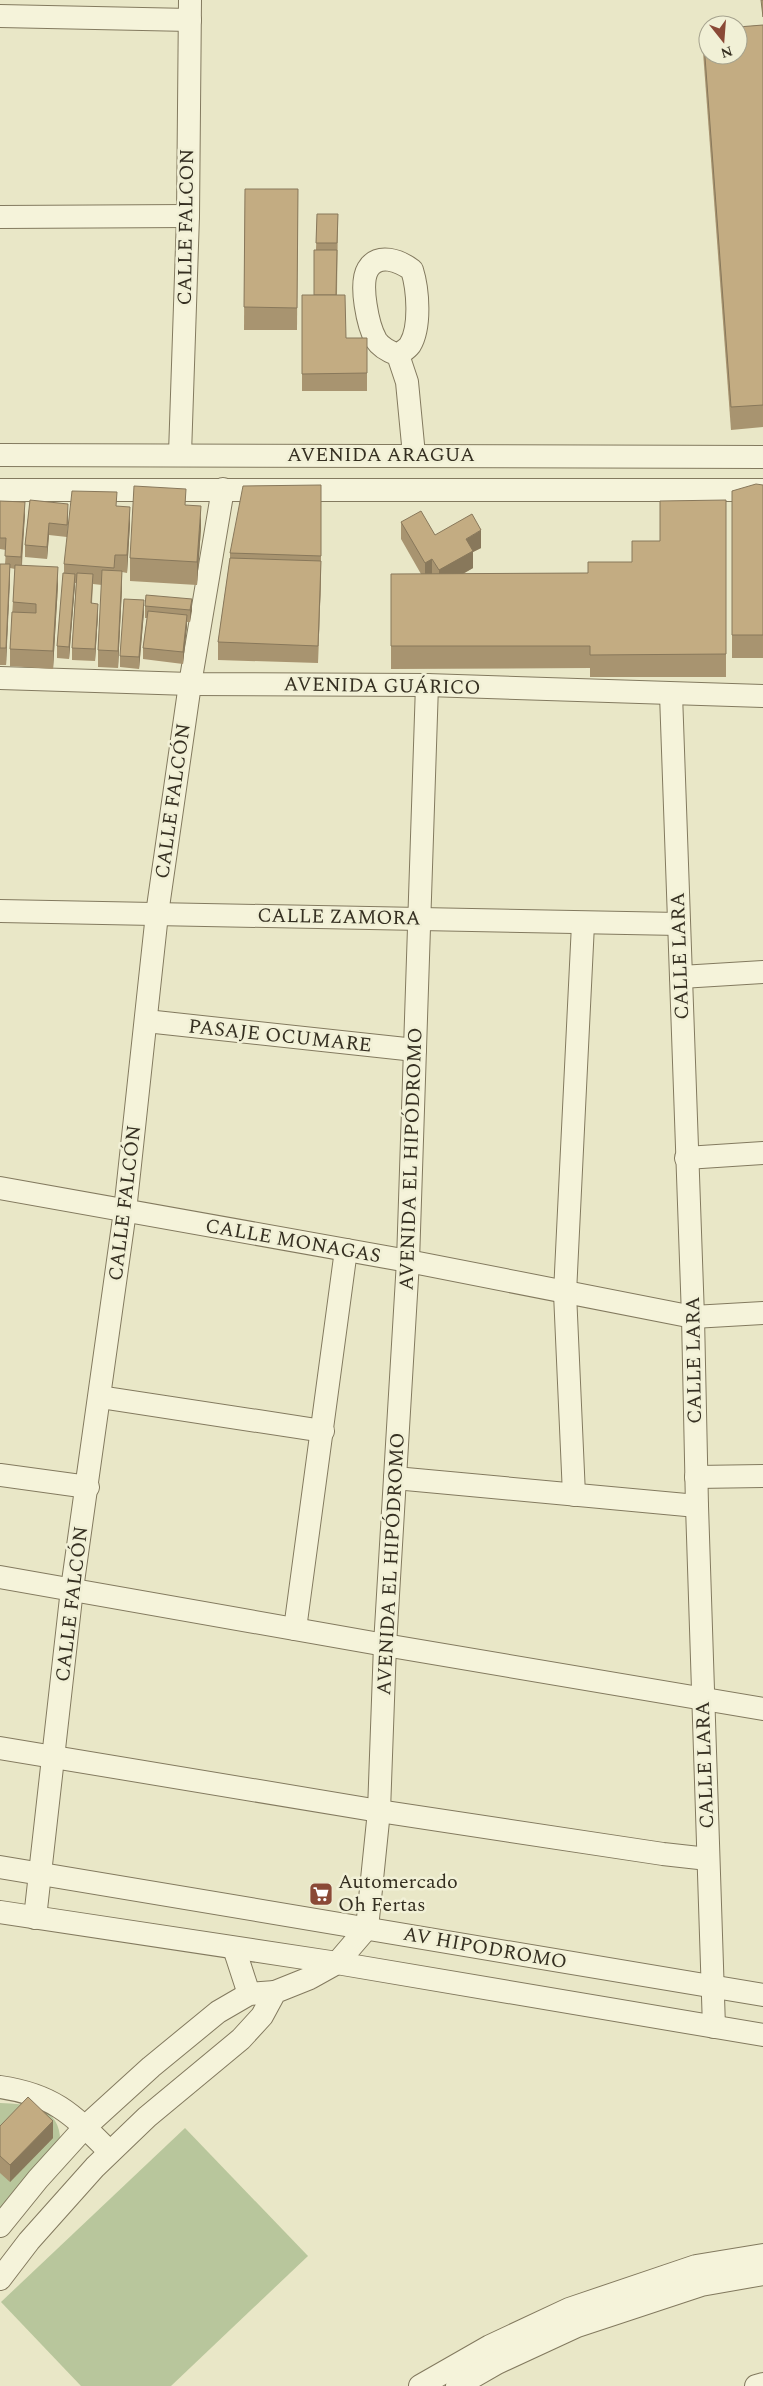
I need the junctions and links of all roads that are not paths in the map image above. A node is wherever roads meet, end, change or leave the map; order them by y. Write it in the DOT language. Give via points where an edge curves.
graph roads {
  1 [pos="190,10"];
  2 [pos="0,16"];
  3 [pos="188,216"];
  4 [pos="0,217"];
  5 [pos="398,355"];
  6 [pos="180,454"];
  7 [pos="0,455"];
  8 [pos="414,455"];
  9 [pos="763,457"];
  10 [pos="223,489"];
  11 [pos="0,490"];
  12 [pos="763,490"];
  13 [pos="0,678"];
  14 [pos="190,684"];
  15 [pos="427,685"];
  16 [pos="671,694"];
  17 [pos="763,696"];
  18 [pos="0,911"];
  19 [pos="157,914"];
  20 [pos="419,919"];
  21 [pos="583,924"];
  22 [pos="679,924"];
  23 [pos="763,972"];
  24 [pos="680,977"];
  25 [pos="146,1021"];
  26 [pos="415,1050"];
  27 [pos="763,1153"];
  28 [pos="686,1158"];
  29 [pos="0,1188"];
  30 [pos="125,1211"];
  31 [pos="346,1250"];
  32 [pos="408,1262"];
  33 [pos="565,1293"];
  34 [pos="763,1313"];
  35 [pos="693,1317"];
  36 [pos="100,1396"];
  37 [pos="323,1431"];
  38 [pos="0,1475"];
  39 [pos="763,1476"];
  40 [pos="696,1477"];
  41 [pos="395,1478"];
  42 [pos="88,1487"];
  43 [pos="574,1495"];
  44 [pos="697,1506"];
  45 [pos="0,1576"];
  46 [pos="72,1589"];
  47 [pos="295,1629"];
  48 [pos="385,1645"];
  49 [pos="703,1699"];
  50 [pos="763,1709"];
  51 [pos="0,1748"];
  52 [pos="54,1758"];
  53 [pos="379,1811"];
  54 [pos="708,1859"];
  55 [pos="0,1867"];
  56 [pos="40,1872"];
  57 [pos="0,1912"];
  58 [pos="35,1918"];
  59 [pos="368,1928"];
  60 [pos="234,1948"];
  61 [pos="337,1963"];
  62 [pos="713,1987"];
  63 [pos="275,1992"];
  64 [pos="248,1994"];
  65 [pos="763,1995"];
  66 [pos="714,2027"];
  67 [pos="763,2035"];
  68 [pos="0,2087"];
  69 [pos="85,2127"];
  70 [pos="110,2152"];
  71 [pos="0,2226"];
  72 [pos="763,2255"];
  73 [pos="763,2274"];
  74 [pos="0,2279"];
  75 [pos="573,2318"];
  76 [pos="763,2384"];
  77 [pos="420,2386"];
  78 [pos="457,2386"];
  79 [pos="756,2386"];
  1 -- 2 [label="street"];
  1 -- 3 [label="street, CALLE FALCON"];
  3 -- 4 [label="street"];
  3 -- 6 [label="street, CALLE FALCON"];
  5 -- 8 [label="street" via="407,382"];
  6 -- 7 [label="street, AVENIDA ARAGUA"];
  6 -- 8 [label="street, AVENIDA ARAGUA"];
  8 -- 9 [label="street, AVENIDA ARAGUA"];
  10 -- 11 [label="street, AVENIDA ARAGUA"];
  10 -- 12 [label="street, AVENIDA ARAGUA"];
  10 -- 14 [label="street, CALLE FALCÓN"];
  13 -- 14 [label="street, AVENIDA GUÁRICO"];
  14 -- 15 [label="street, AVENIDA GUÁRICO"];
  14 -- 19 [label="street, CALLE FALCÓN"];
  15 -- 16 [label="street, AVENIDA GUÁRICO"];
  15 -- 20 [label="street, AVENIDA EL HIPÓDROMO"];
  16 -- 17 [label="street, AVENIDA GUÁRICO"];
  16 -- 22 [label="street, CALLE LARA"];
  18 -- 19 [label="street, CALLE ZAMORA"];
  19 -- 20 [label="street, CALLE ZAMORA"];
  19 -- 25 [label="street, CALLE FALCÓN"];
  20 -- 21 [label="street, CALLE ZAMORA"];
  20 -- 26 [label="street, AVENIDA EL HIPÓDROMO"];
  21 -- 22 [label="street, CALLE ZAMORA"];
  21 -- 33 [label="street"];
  22 -- 24 [label="street, CALLE LARA"];
  23 -- 24 [label="street"];
  24 -- 28 [label="street, CALLE LARA"];
  25 -- 26 [label="street, PASAJE OCUMARE"];
  25 -- 30 [label="street, CALLE FALCÓN"];
  26 -- 32 [label="street, AVENIDA EL HIPÓDROMO"];
  27 -- 28 [label="street"];
  28 -- 35 [label="street, CALLE LARA"];
  29 -- 30 [label="street, CALLE MONAGAS"];
  30 -- 31 [label="street, CALLE MONAGAS"];
  30 -- 36 [label="street, CALLE FALCÓN"];
  31 -- 32 [label="street, CALLE MONAGAS"];
  31 -- 37 [label="street"];
  32 -- 33 [label="street, CALLE MONAGAS"];
  32 -- 41 [label="street, AVENIDA EL HIPÓDROMO"];
  33 -- 35 [label="street, CALLE MONAGAS"];
  33 -- 43 [label="street"];
  34 -- 35 [label="street, CALLE MONAGAS"];
  35 -- 40 [label="street, CALLE LARA"];
  36 -- 37 [label="street"];
  36 -- 42 [label="street, CALLE FALCÓN"];
  37 -- 47 [label="street"];
  38 -- 42 [label="street"];
  39 -- 40 [label="street"];
  40 -- 44 [label="street, CALLE LARA"];
  41 -- 43 [label="street"];
  41 -- 48 [label="street, AVENIDA EL HIPÓDROMO"];
  42 -- 46 [label="street, CALLE FALCÓN"];
  43 -- 44 [label="street"];
  44 -- 49 [label="street, CALLE LARA"];
  45 -- 46 [label="street"];
  46 -- 47 [label="street"];
  46 -- 52 [label="street, CALLE FALCÓN"];
  47 -- 48 [label="street"];
  48 -- 49 [label="street"];
  48 -- 53 [label="street, AVENIDA EL HIPÓDROMO"];
  49 -- 50 [label="street"];
  49 -- 54 [label="street, CALLE LARA"];
  51 -- 52 [label="street"];
  52 -- 53 [label="street"];
  52 -- 56 [label="street, CALLE FALCÓN"];
  53 -- 54 [label="street"];
  53 -- 59 [label="street, AVENIDA EL HIPÓDROMO"];
  54 -- 62 [label="street, CALLE LARA"];
  55 -- 56 [label="street, AV HIPODROMO"];
  56 -- 58 [label="street, CALLE FALCÓN"];
  56 -- 59 [label="street, AV HIPODROMO"];
  57 -- 58 [label="street, AV HIPODROMO"];
  58 -- 60 [label="street, AV HIPODROMO"];
  59 -- 61 [label="street"];
  59 -- 62 [label="street, AV HIPODROMO"];
  60 -- 61 [label="street, AV HIPODROMO"];
  60 -- 64 [label="street"];
  61 -- 63 [label="street"];
  61 -- 66 [label="street, AV HIPODROMO"];
  62 -- 65 [label="street, AV HIPODROMO"];
  62 -- 66 [label="street, CALLE LARA"];
  63 -- 64 [label="street"];
  63 -- 70 [label="street" via="262,2016 241,2039"];
  64 -- 69 [label="street" via="218,2012"];
  66 -- 67 [label="street, AV HIPODROMO"];
  68 -- 69 [label="street" via="58,2104"];
  69 -- 70 [label="street"];
  69 -- 71 [label="street"];
  70 -- 74 [label="street"];
  72 -- 75 [label="street" via="696,2266"];
  73 -- 75 [label="street" via="701,2285"];
  75 -- 77 [label="street" via="490,2346"];
  75 -- 78 [label="street"];
  76 -- 79 [label="street"];
}
